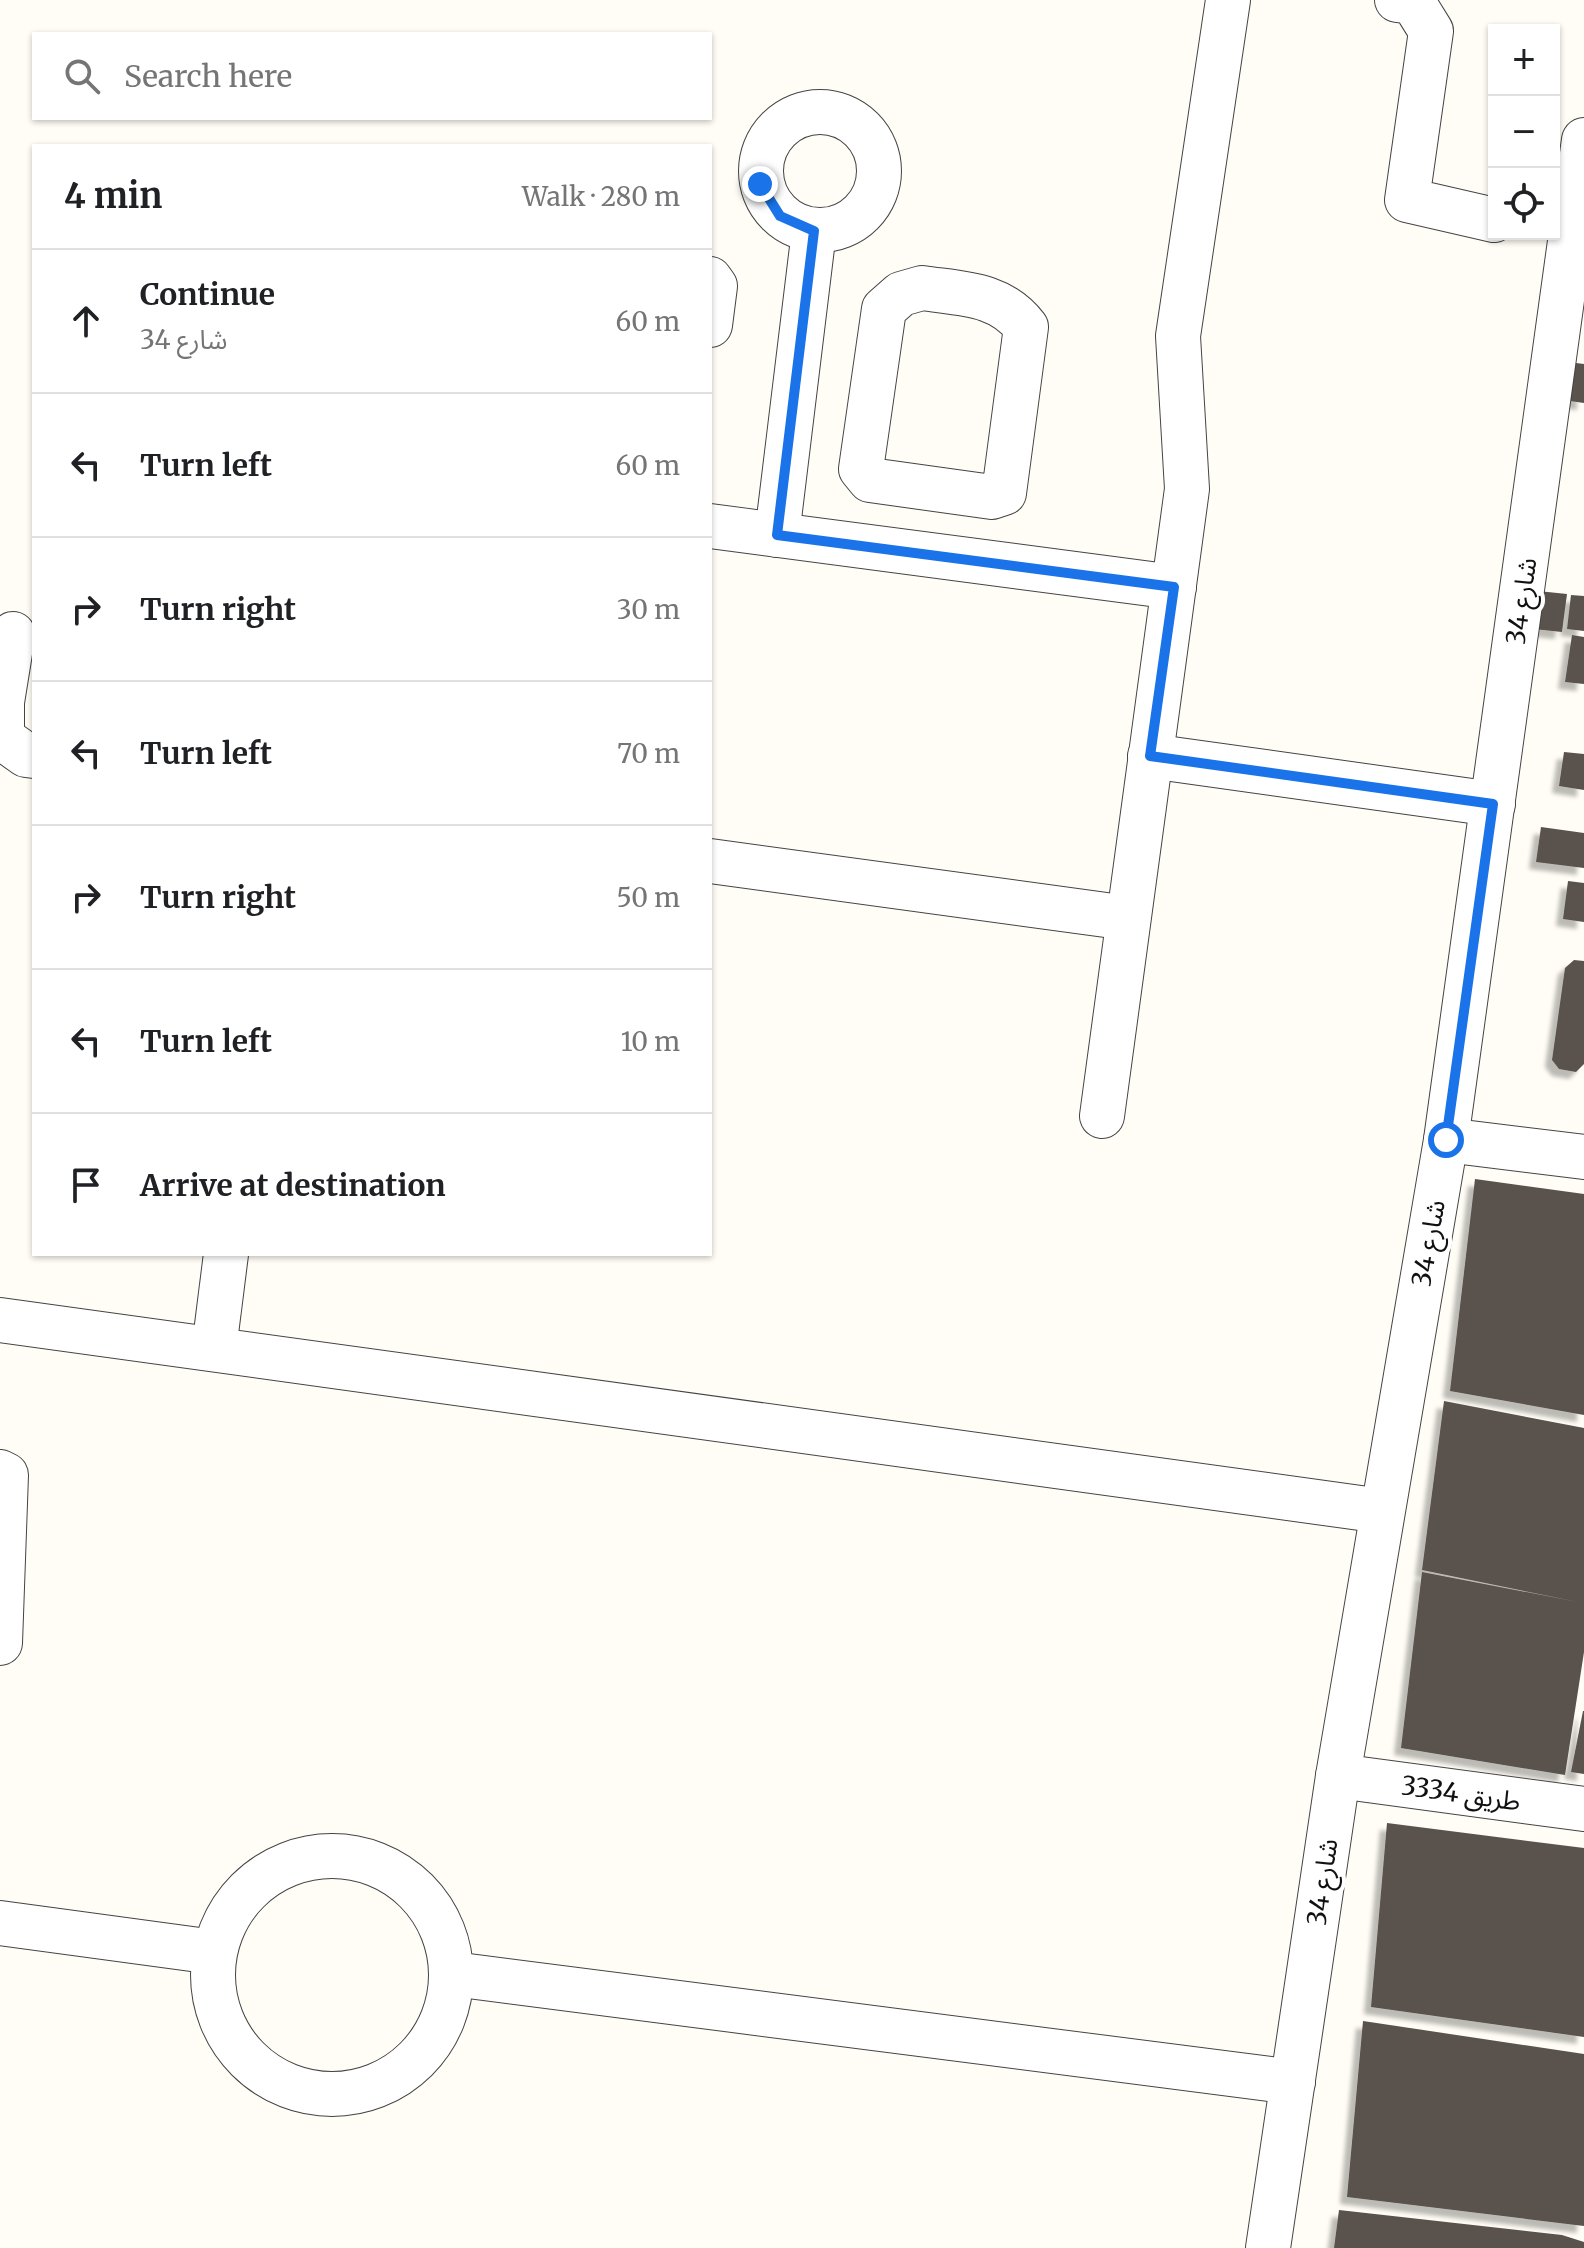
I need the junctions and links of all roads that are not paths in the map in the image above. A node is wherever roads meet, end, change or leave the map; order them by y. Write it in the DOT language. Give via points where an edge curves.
graph roads {
  1 [pos="1228,0"];
  2 [pos="1397,0"];
  3 [pos="1584,140"];
  4 [pos="1488,219"];
  5 [pos="1562,230"];
  6 [pos="814,231"];
  7 [pos="712,282"];
  8 [pos="712,309"];
  9 [pos="939,489"];
  10 [pos="712,526"];
  11 [pos="777,535"];
  12 [pos="929,556"];
  13 [pos="1174,587"];
  14 [pos="16,634"];
  15 [pos="32,756"];
  16 [pos="1150,756"];
  17 [pos="1493,804"];
  18 [pos="712,861"];
  19 [pos="1128,918"];
  20 [pos="1102,1116"];
  21 [pos="1446,1140"];
  22 [pos="1584,1157"];
  23 [pos="226,1256"];
  24 [pos="0,1320"];
  25 [pos="214,1349"];
  26 [pos="0,1472"];
  27 [pos="1382,1511"];
  28 [pos="0,1643"];
  29 [pos="1338,1776"];
  30 [pos="1584,1809"];
  31 [pos="0,1923"];
  32 [pos="214,1952"];
  33 [pos="453,1974"];
  34 [pos="1293,2082"];
  35 [pos="1268,2248"];
  1 -- 13 [label="street" via="1178,336 1187,489"];
  2 -- 4 [label="street" via="1413,2 1431,31 1407,200"];
  3 -- 5 [label="street, شارع 34"];
  5 -- 17 [label="street, شارع 34"];
  6 -- 11 [label="street"];
  7 -- 8 [label="street"];
  9 -- 9 [label="street" via="870,480 861,469 884,309 901,294 922,288 990,298 1013,310 1026,327 1004,493 992,497"];
  9 -- 12 [label="street"];
  10 -- 11 [label="street"];
  11 -- 12 [label="street"];
  12 -- 13 [label="street"];
  13 -- 16 [label="street"];
  14 -- 15 [label="street" via="2,702 2,738"];
  16 -- 17 [label="street"];
  16 -- 19 [label="street"];
  17 -- 21 [label="street, شارع 34"];
  18 -- 19 [label="street"];
  19 -- 20 [label="street"];
  21 -- 22 [label="street"];
  21 -- 27 [label="street, شارع 34"];
  23 -- 25 [label="street"];
  24 -- 25 [label="street"];
  25 -- 27 [label="street"];
  26 -- 28 [label="street" via="6,1475"];
  27 -- 29 [label="street, شارع 34"];
  29 -- 30 [label="street, طريق 3334"];
  29 -- 34 [label="street, شارع 34"];
  31 -- 32 [label="street"];
  32 -- 33 [label="street" via="228,1915 259,1880 306,1858 355,1857 396,1873 443,1926"];
  32 -- 33 [label="street" via="215,2003 234,2044 277,2081 329,2095 385,2083 422,2056 443,2023"];
  33 -- 34 [label="street"];
  34 -- 35 [label="street, شارع 34"];
}
